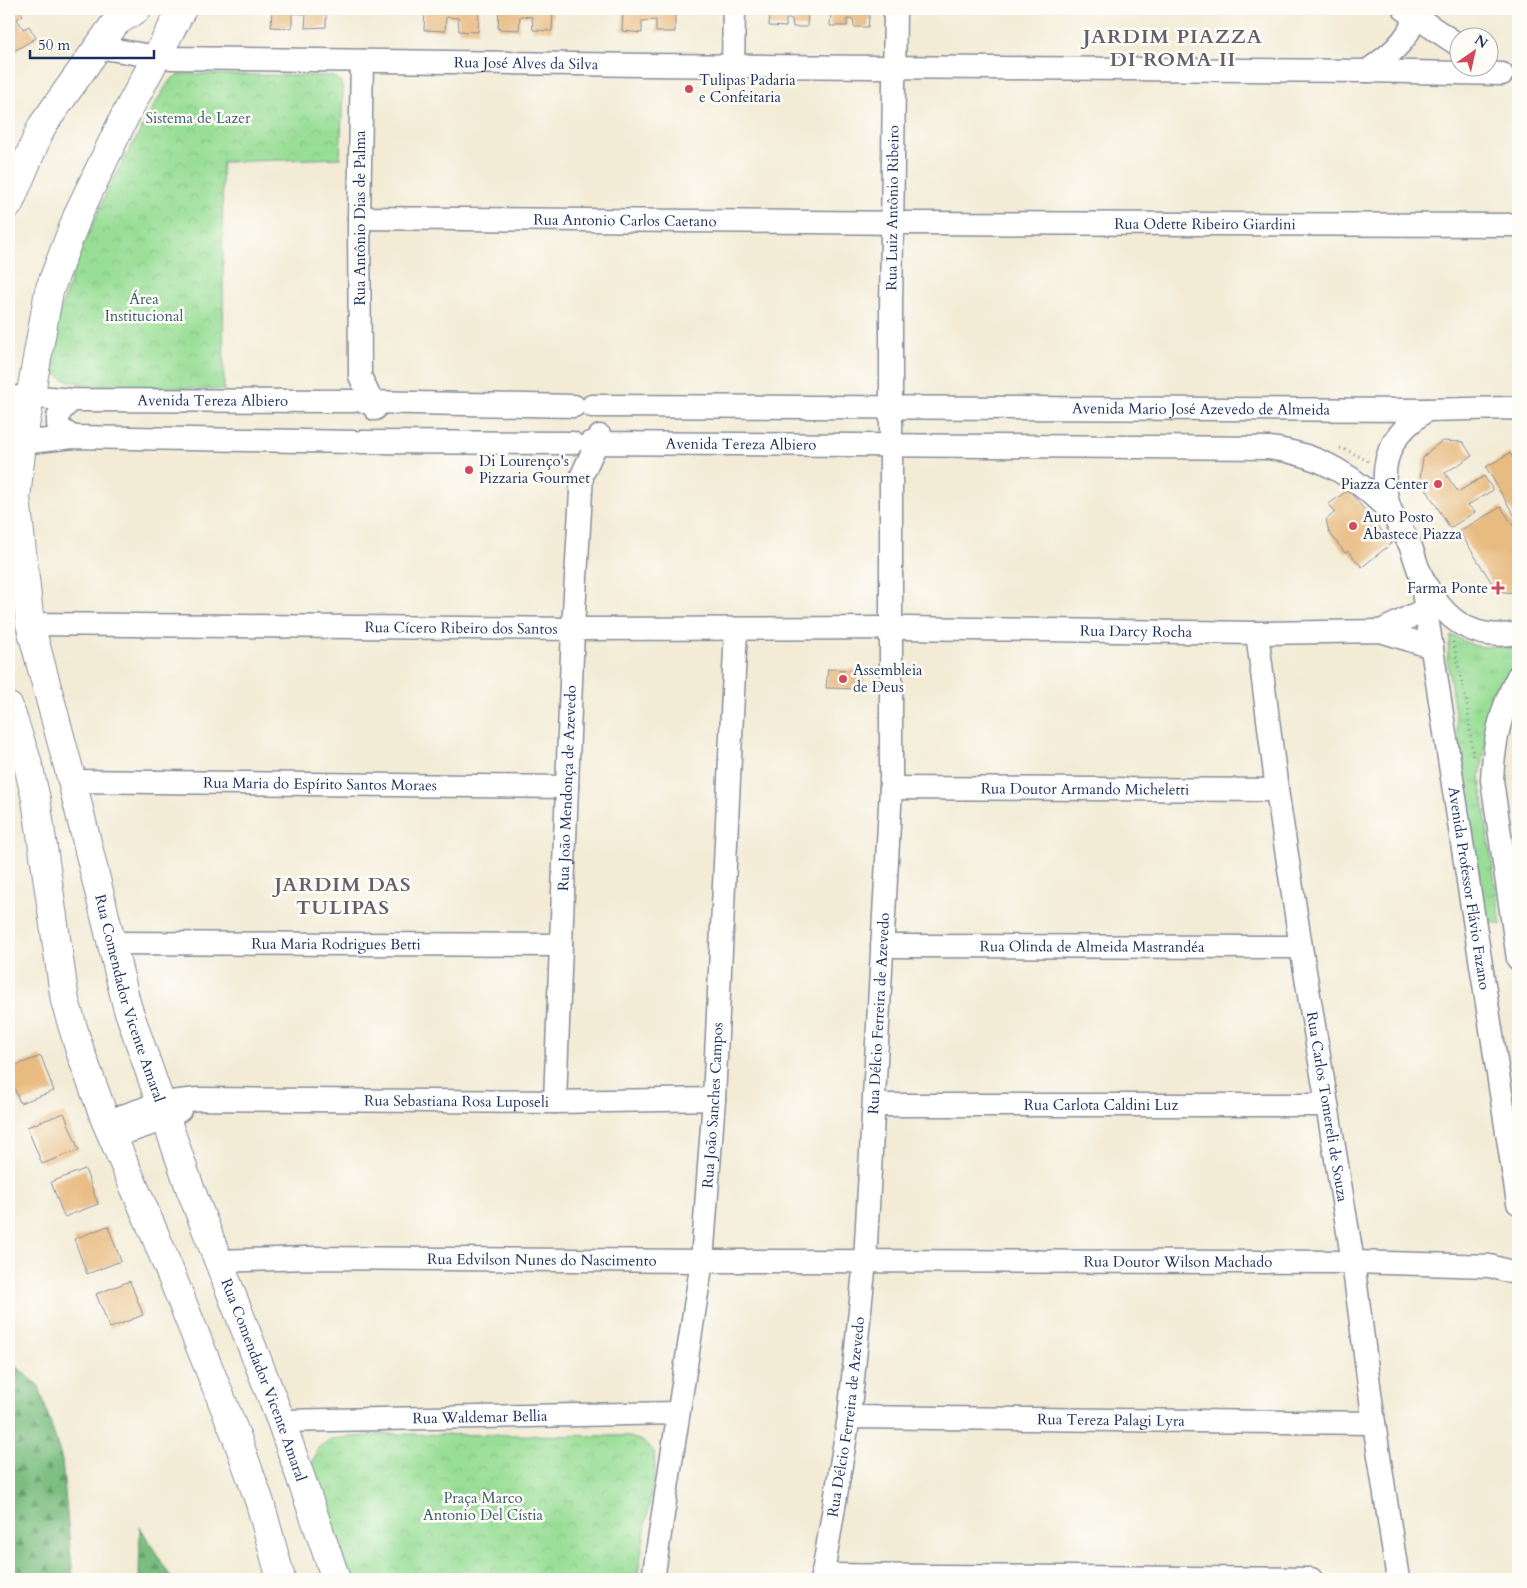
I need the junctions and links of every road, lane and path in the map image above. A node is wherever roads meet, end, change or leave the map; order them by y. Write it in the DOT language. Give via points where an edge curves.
graph roads {
  1 [pos="137,9"];
  2 [pos="182,9"];
  3 [pos="734,9"];
  4 [pos="895,9"];
  5 [pos="1409,13"];
  6 [pos="1450,39"];
  7 [pos="98,47"];
  8 [pos="1450,53"];
  9 [pos="157,57"];
  10 [pos="362,61"];
  11 [pos="733,66"];
  12 [pos="894,66"];
  13 [pos="1367,71"];
  14 [pos="1407,72"];
  15 [pos="1503,75"];
  16 [pos="9,204"];
  17 [pos="358,218"];
  18 [pos="892,223"];
  19 [pos="1518,225"];
  20 [pos="34,368"];
  21 [pos="19,397"];
  22 [pos="68,400"];
  23 [pos="359,404"];
  24 [pos="583,406"];
  25 [pos="1515,406"];
  26 [pos="892,408"];
  27 [pos="1427,410"];
  28 [pos="9,418"];
  29 [pos="73,437"];
  30 [pos="582,440"];
  31 [pos="357,442"];
  32 [pos="22,444"];
  33 [pos="892,446"];
  34 [pos="12,501"];
  35 [pos="1392,514"];
  36 [pos="1420,572"];
  37 [pos="1518,602"];
  38 [pos="1426,609"];
  39 [pos="30,624"];
  40 [pos="1517,626"];
  41 [pos="892,628"];
  42 [pos="573,629"];
  43 [pos="736,629"];
  44 [pos="1381,631"];
  45 [pos="1257,633"];
  46 [pos="1432,647"];
  47 [pos="1518,676"];
  48 [pos="9,707"];
  49 [pos="72,781"];
  50 [pos="567,786"];
  51 [pos="891,788"];
  52 [pos="1277,790"];
  53 [pos="110,943"];
  54 [pos="561,945"];
  55 [pos="882,946"];
  56 [pos="1301,947"];
  57 [pos="1518,959"];
  58 [pos="198,1099"];
  59 [pos="714,1099"];
  60 [pos="160,1102"];
  61 [pos="555,1102"];
  62 [pos="875,1105"];
  63 [pos="1327,1105"];
  64 [pos="1513,1126"];
  65 [pos="109,1129"];
  66 [pos="1518,1203"];
  67 [pos="1518,1257"];
  68 [pos="218,1261"];
  69 [pos="702,1261"];
  70 [pos="865,1261"];
  71 [pos="1353,1262"];
  72 [pos="1490,1266"];
  73 [pos="1518,1274"];
  74 [pos="678,1413"];
  75 [pos="849,1417"];
  76 [pos="281,1421"];
  77 [pos="1374,1423"];
  78 [pos="822,1577"];
  79 [pos="281,1579"];
  80 [pos="336,1579"];
  81 [pos="653,1579"];
  82 [pos="1311,1579"];
  83 [pos="1398,1579"];
  1 -- 7 [label="main road" via="116,22"];
  2 -- 9 [label="main road, Rua Comendador Vicente Amaral"];
  3 -- 11 [label="street"];
  4 -- 12 [label="street, Rua Luiz Antônio Ribeiro"];
  5 -- 6 [label="street"];
  5 -- 13 [label="street" via="1413,26 1407,36"];
  7 -- 9 [label="street, Rua José Alves da Silva"];
  7 -- 16 [label="main road" via="42,126"];
  8 -- 14 [label="street"];
  9 -- 10 [label="street, Rua José Alves da Silva"];
  9 -- 20 [label="main road, Rua Comendador Vicente Amaral" via="79,212 49,291"];
  10 -- 11 [label="street, Rua José Alves da Silva"];
  10 -- 17 [label="street, Rua Antônio Dias de Palma"];
  11 -- 12 [label="street, Rua José Alves da Silva"];
  12 -- 13 [label="street, Rua José Alves da Silva"];
  12 -- 18 [label="street, Rua Luiz Antônio Ribeiro"];
  13 -- 14 [label="street, Rua José Alves da Silva"];
  14 -- 15 [label="street, Rua José Alves da Silva"];
  17 -- 18 [label="street, Rua Antonio Carlos Caetano"];
  17 -- 23 [label="street, Rua Antônio Dias de Palma"];
  18 -- 19 [label="street, Rua Odette Ribeiro Giardini"];
  18 -- 26 [label="street, Rua Luiz Antônio Ribeiro"];
  20 -- 21 [label="main road, Rua Comendador Vicente Amaral"];
  20 -- 22 [label="street" via="42,385"];
  21 -- 22 [label="street, Avenida Tereza Albiero"];
  21 -- 32 [label="main road, Rua Comendador Vicente Amaral"];
  22 -- 23 [label="street, Avenida Tereza Albiero"];
  22 -- 29 [label="street" via="57,421 59,428"];
  23 -- 24 [label="street, Avenida Tereza Albiero"];
  23 -- 31 [label="street" via="338,419 344,436"];
  23 -- 31 [label="street" via="378,415 378,427 372,437"];
  24 -- 26 [label="street, Avenida Tereza Albiero"];
  24 -- 30 [label="street" via="599,412 602,430"];
  24 -- 30 [label="street" via="567,411 562,428"];
  25 -- 27 [label="street, Avenida Mario José Azevedo de Almeida"];
  26 -- 27 [label="street, Avenida Mario José Azevedo de Almeida"];
  26 -- 33 [label="street, Rua Luiz Antônio Ribeiro"];
  27 -- 35 [label="street" via="1401,433 1387,456 1386,494"];
  28 -- 32 [label="main road"];
  29 -- 31 [label="street, Avenida Tereza Albiero"];
  29 -- 32 [label="street, Avenida Tereza Albiero"];
  30 -- 31 [label="street, Avenida Tereza Albiero"];
  30 -- 33 [label="street, Avenida Tereza Albiero"];
  30 -- 42 [label="street, Rua João Mendonça de Azevedo"];
  32 -- 34 [label="main road, Rua Comendador Vicente Amaral"];
  33 -- 35 [label="street" via="1269,448 1289,451 1332,466 1367,490"];
  33 -- 41 [label="street, Rua Délcio Ferreira de Azevedo"];
  34 -- 39 [label="main road, Rua Comendador Vicente Amaral"];
  35 -- 36 [label="street"];
  36 -- 38 [label="street, Avenida Professor Flávio Fazano"];
  36 -- 40 [label="street" via="1441,608 1473,631 1501,635"];
  37 -- 40 [label="path"];
  38 -- 44 [label="street, Rua Darcy Rocha"];
  38 -- 46 [label="street, Avenida Professor Flávio Fazano"];
  39 -- 42 [label="street, Rua Cícero Ribeiro dos Santos"];
  39 -- 49 [label="main road, Rua Comendador Vicente Amaral"];
  41 -- 43 [label="street, Rua Cícero Ribeiro dos Santos"];
  41 -- 45 [label="street, Rua Darcy Rocha"];
  41 -- 51 [label="street, Rua Délcio Ferreira de Azevedo"];
  42 -- 43 [label="street, Rua Cícero Ribeiro dos Santos"];
  42 -- 50 [label="street, Rua João Mendonça de Azevedo"];
  43 -- 59 [label="street, Rua João Sanches Campos"];
  44 -- 45 [label="street, Rua Darcy Rocha"];
  44 -- 46 [label="street, Rua Darcy Rocha"];
  45 -- 52 [label="street, Rua Carlos Tomereli de Souza"];
  46 -- 64 [label="street, Avenida Professor Flávio Fazano"];
  47 -- 57 [label="street" via="1500,721 1492,780"];
  48 -- 65 [label="main road" via="36,799 65,1001"];
  49 -- 50 [label="street, Rua Maria do Espírito Santos Moraes"];
  49 -- 53 [label="main road, Rua Comendador Vicente Amaral"];
  50 -- 54 [label="street, Rua João Mendonça de Azevedo"];
  51 -- 52 [label="street, Rua Doutor Armando Micheletti"];
  51 -- 55 [label="street, Rua Délcio Ferreira de Azevedo"];
  52 -- 56 [label="street, Rua Carlos Tomereli de Souza"];
  53 -- 54 [label="street, Rua Maria Rodrigues Betti"];
  53 -- 60 [label="main road, Rua Comendador Vicente Amaral" via="127,1006"];
  54 -- 61 [label="street, Rua João Mendonça de Azevedo"];
  55 -- 56 [label="street, Rua Olinda de Almeida Mastrandéa"];
  55 -- 62 [label="street, Rua Délcio Ferreira de Azevedo"];
  56 -- 63 [label="street, Rua Carlos Tomereli de Souza"];
  58 -- 60 [label="street"];
  58 -- 60 [label="street, Rua Sebastiana Rosa Luposeli" via="179,1095"];
  58 -- 61 [label="street, Rua Sebastiana Rosa Luposeli"];
  59 -- 61 [label="street, Rua Sebastiana Rosa Luposeli"];
  59 -- 69 [label="street, Rua João Sanches Campos"];
  60 -- 65 [label="street"];
  60 -- 68 [label="main road, Rua Comendador Vicente Amaral"];
  62 -- 63 [label="street, Rua Carlota Caldini Luz"];
  62 -- 70 [label="street, Rua Délcio Ferreira de Azevedo"];
  63 -- 71 [label="street, Rua Carlos Tomereli de Souza"];
  64 -- 66 [label="street, Avenida Professor Flávio Fazano"];
  65 -- 79 [label="main road" via="237,1438 260,1503"];
  67 -- 72 [label="street, Rua Doutor Wilson Machado"];
  68 -- 69 [label="street, Rua Edvilson Nunes do Nascimento" via="316,1258"];
  68 -- 76 [label="main road, Rua Comendador Vicente Amaral"];
  69 -- 70 [label="street, Rua Edvilson Nunes do Nascimento"];
  69 -- 74 [label="street, Rua João Sanches Campos"];
  70 -- 71 [label="street, Rua Doutor Wilson Machado"];
  70 -- 75 [label="street, Rua Délcio Ferreira de Azevedo"];
  71 -- 72 [label="street, Rua Doutor Wilson Machado"];
  71 -- 77 [label="street, Rua Carlos Tomereli de Souza"];
  72 -- 73 [label="street, Rua Doutor Wilson Machado"];
  74 -- 76 [label="street, Rua Waldemar Bellia"];
  74 -- 81 [label="street, Rua João Sanches Campos"];
  75 -- 77 [label="street, Rua Tereza Palagi Lyra"];
  75 -- 78 [label="street, Rua Délcio Ferreira de Azevedo"];
  76 -- 80 [label="main road, Rua Comendador Vicente Amaral"];
  77 -- 83 [label="street, Rua Carlos Tomereli de Souza"];
  78 -- 82 [label="street"];
}
